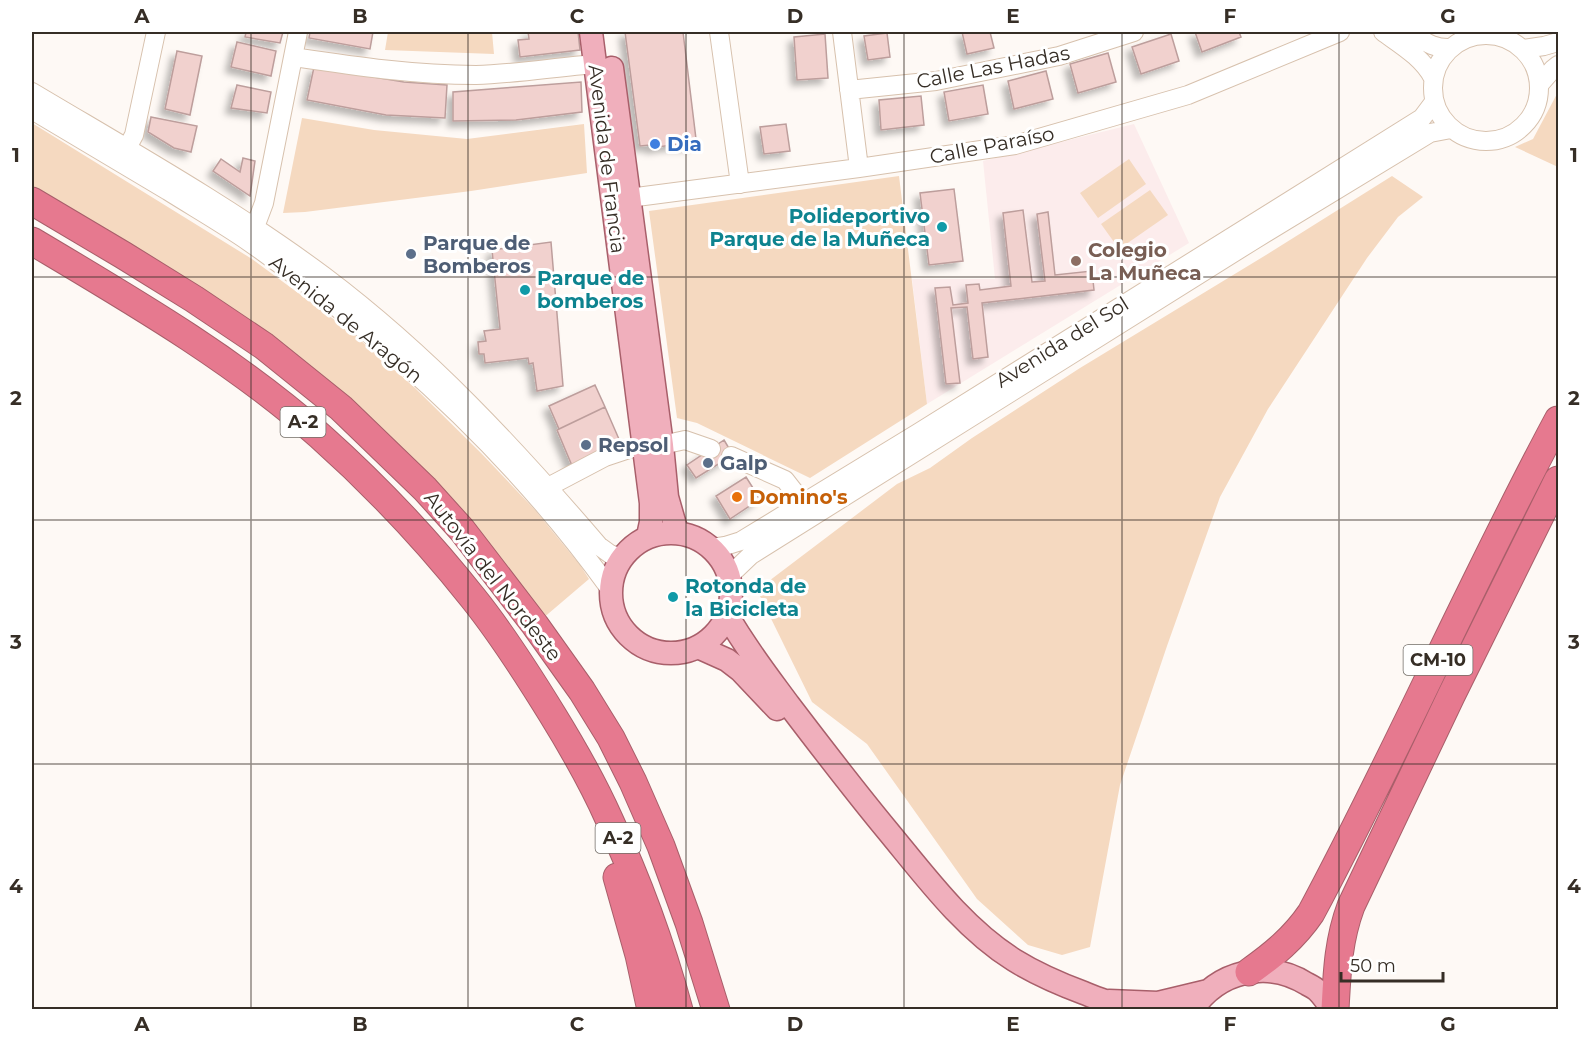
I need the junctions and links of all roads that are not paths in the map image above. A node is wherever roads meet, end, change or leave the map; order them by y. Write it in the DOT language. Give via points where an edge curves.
graph roads {
  1 [pos="156,32"];
  2 [pos="298,32"];
  3 [pos="591,32"];
  4 [pos="607,32"];
  5 [pos="719,32"];
  6 [pos="842,32"];
  7 [pos="1134,32"];
  8 [pos="1340,32"];
  9 [pos="1383,32"];
  10 [pos="1409,32"];
  11 [pos="1520,41"];
  12 [pos="1558,42"];
  13 [pos="1451,48"];
  14 [pos="293,57"];
  15 [pos="596,64"];
  16 [pos="1558,65"];
  17 [pos="1433,78"];
  18 [pos="1539,85"];
  19 [pos="849,90"];
  20 [pos="32,92"];
  21 [pos="1434,102"];
  22 [pos="32,110"];
  23 [pos="1451,129"];
  24 [pos="127,148"];
  25 [pos="860,168"];
  26 [pos="740,184"];
  27 [pos="629,198"];
  28 [pos="32,201"];
  29 [pos="255,227"];
  30 [pos="32,241"];
  31 [pos="1558,420"];
  32 [pos="653,444"];
  33 [pos="711,449"];
  34 [pos="731,456"];
  35 [pos="1558,480"];
  36 [pos="548,488"];
  37 [pos="803,503"];
  38 [pos="677,532"];
  39 [pos="648,536"];
  40 [pos="712,548"];
  41 [pos="621,558"];
  42 [pos="729,576"];
  43 [pos="610,589"];
  44 [pos="727,615"];
  45 [pos="698,647"];
  46 [pos="543,700"];
  47 [pos="843,777"];
  48 [pos="689,923"];
  49 [pos="1249,972"];
  50 [pos="1208,991"];
  51 [pos="1117,1005"];
  52 [pos="651,1010"];
  53 [pos="679,1010"];
  54 [pos="716,1010"];
  55 [pos="729,1010"];
  56 [pos="1192,1010"];
  57 [pos="1334,1010"];
  1 -- 24 [label="street" via="134,135"];
  2 -- 14 [label="street"];
  3 -- 15 [label="main road, Avenida de Francia"];
  4 -- 27 [label="main road, Avenida de Francia"];
  5 -- 26 [label="street"];
  6 -- 19 [label="street"];
  7 -- 19 [label="street, Calle Las Hadas" via="1059,56 936,81"];
  8 -- 25 [label="street, Calle Paraíso" via="1188,95 1015,145"];
  9 -- 17 [label="street" via="1419,59"];
  10 -- 13 [label="street" via="1430,44"];
  11 -- 12 [label="street" via="1544,46"];
  11 -- 13 [label="street" via="1474,36"];
  11 -- 18 [label="street" via="1537,72"];
  13 -- 17 [label="street"];
  14 -- 15 [label="street" via="450,75"];
  14 -- 29 [label="street" via="264,203"];
  15 -- 32 [label="main road, Avenida de Francia"];
  16 -- 18 [label="street"];
  17 -- 21 [label="street"];
  18 -- 23 [label="street" via="1534,112 1526,124 1503,139 1475,141"];
  19 -- 25 [label="street"];
  20 -- 24 [label="street, Avenida de Aragón"];
  21 -- 23 [label="street"];
  21 -- 37 [label="street, Avenida del Sol" via="1422,118"];
  22 -- 43 [label="street, Avenida de Aragón" via="246,240 333,304 490,445"];
  23 -- 42 [label="street, Avenida del Sol" via="1430,133 1254,240 751,555"];
  24 -- 29 [label="street, Avenida de Aragón"];
  25 -- 26 [label="street, Calle Paraíso"];
  26 -- 27 [label="street, Calle Paraíso"];
  27 -- 32 [label="main road, Avenida de Francia"];
  28 -- 48 [label="highway, Autovía del Nordeste / A-2" via="174,286 264,346 341,408 425,489 535,625 611,738 662,846"];
  29 -- 36 [label="street, Avenida de Aragón" via="325,277 402,340 501,435"];
  30 -- 46 [label="highway, Autovía del Nordeste / A-2" via="211,353 319,435 399,513 460,582"];
  31 -- 49 [label="highway, CM-10" via="1311,913 1294,936"];
  32 -- 33 [label="street" via="684,441"];
  32 -- 36 [label="street" via="605,457"];
  32 -- 38 [label="main road, Avenida de Francia"];
  32 -- 39 [label="main road, Avenida de Francia"];
  34 -- 37 [label="street" via="785,480"];
  35 -- 57 [label="highway, CM-10" via="1351,906 1340,944"];
  36 -- 41 [label="street, Avenida de Aragón" via="599,546"];
  37 -- 40 [label="street, Avenida del Sol" via="741,541"];
  38 -- 39 [label="main road"];
  38 -- 40 [label="main road"];
  39 -- 41 [label="main road"];
  40 -- 42 [label="main road"];
  41 -- 43 [label="main road"];
  42 -- 44 [label="main road" via="731,602"];
  43 -- 45 [label="main road" via="612,610 622,629 637,644 667,653"];
  44 -- 45 [label="main road" via="714,635"];
  44 -- 47 [label="main road"];
  45 -- 47 [label="main road" via="740,670"];
  46 -- 52 [label="highway" via="610,856"];
  46 -- 53 [label="highway, Autovía del Nordeste / A-2" via="591,782 622,848 662,952"];
  47 -- 51 [label="main road" via="924,875 988,942 1049,978"];
  48 -- 54 [label="highway, Autovía del Nordeste / A-2"];
  48 -- 55 [label="highway"];
  49 -- 50 [label="main road" via="1224,980"];
  49 -- 57 [label="main road" via="1269,970 1295,976 1318,991"];
  50 -- 51 [label="main road" via="1158,1003"];
  50 -- 56 [label="main road"];
}
